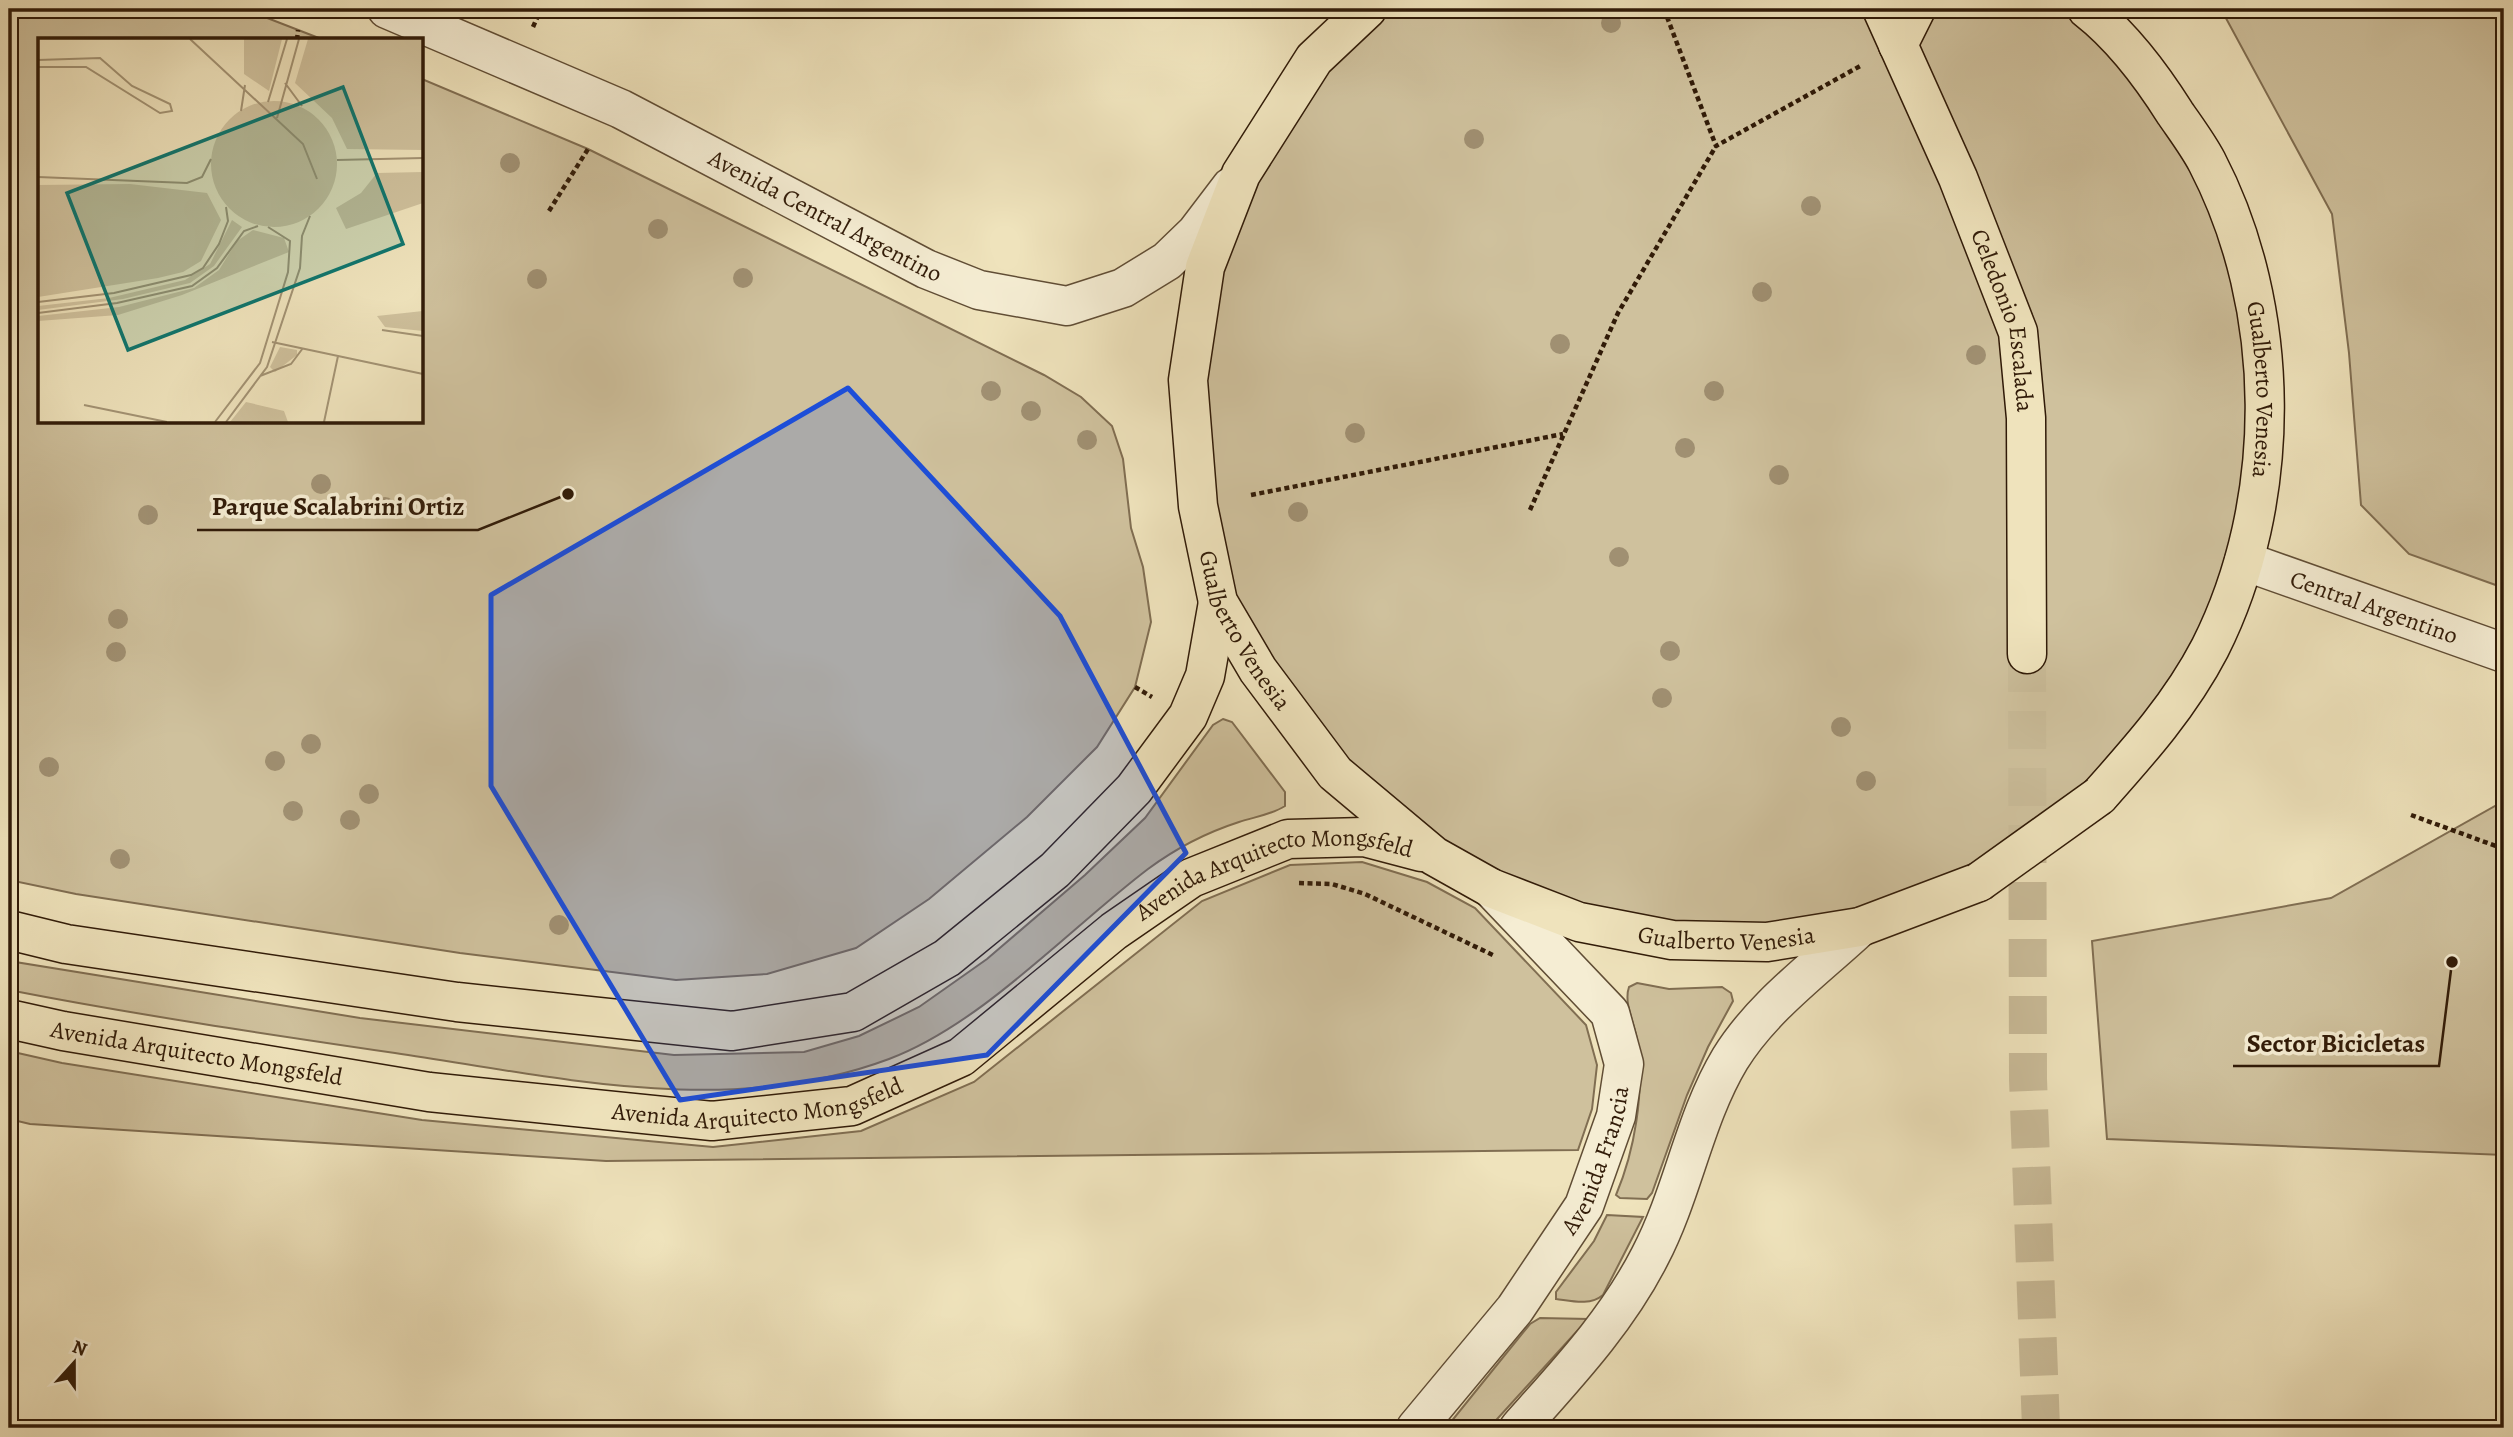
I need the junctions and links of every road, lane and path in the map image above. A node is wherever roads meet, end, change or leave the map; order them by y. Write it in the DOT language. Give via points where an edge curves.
graph roads {
  1 [pos="387,9"];
  2 [pos="1367,9"];
  3 [pos="1664,9"];
  4 [pos="1882,9"];
  5 [pos="1916,9"];
  6 [pos="2087,9"];
  7 [pos="2121,9"];
  8 [pos="298,30"];
  9 [pos="297,38"];
  10 [pos="1898,45"];
  11 [pos="2151,76"];
  12 [pos="1716,146"];
  13 [pos="589,149"];
  14 [pos="1241,174"];
  15 [pos="549,211"];
  16 [pos="1563,434"];
  17 [pos="1251,495"];
  18 [pos="1530,510"];
  19 [pos="2244,561"];
  20 [pos="1218,602"];
  21 [pos="2504,653"];
  22 [pos="2027,654"];
  23 [pos="2411,815"];
  24 [pos="1288,839"];
  25 [pos="2504,849"];
  26 [pos="1434,856"];
  27 [pos="1491,888"];
  28 [pos="1860,927"];
  29 [pos="9,930"];
  30 [pos="1499,958"];
  31 [pos="9,1019"];
  32 [pos="1416,1428"];
  33 [pos="1518,1428"];
  1 -- 14 [label="street, Avenida Central Argentino" via="621,109 952,282 1031,300 1067,306 1134,281 1167,261 1196,233"];
  2 -- 14 [label="main road, Gualberto Venesia" via="1314,59"];
  3 -- 12 [label="path"];
  4 -- 10 [label="main road, Celedonio Escalada"];
  5 -- 10 [label="main road"];
  6 -- 11 [label="main road, Gualberto Venesia"];
  7 -- 11 [label="main road"];
  8 -- 9 [label="path"];
  10 -- 12 [label="path"];
  10 -- 22 [label="main road, Celedonio Escalada" via="1958,178 2018,332 2026,418"];
  11 -- 19 [label="main road, Gualberto Venesia" via="2207,162 2245,257 2264,358 2264,461"];
  12 -- 16 [label="path" via="1618,313"];
  13 -- 15 [label="path"];
  14 -- 20 [label="main road, Gualberto Venesia" via="1205,267 1188,380 1198,506"];
  16 -- 17 [label="path"];
  16 -- 18 [label="path"];
  19 -- 21 [label="street, Central Argentino"];
  19 -- 28 [label="main road, Gualberto Venesia, bridge" via="2210,648 2161,726 2099,796 1979,882"];
  20 -- 26 [label="main road, Gualberto Venesia" via="1258,670 1335,773"];
  20 -- 29 [label="main road" via="1205,676 1188,716 1134,789 1055,870 947,958 853,1012 732,1031 457,1002 66,944"];
  23 -- 25 [label="path"];
  24 -- 26 [label="main road, Avenida Arquitecto Mongsfeld" via="1364,837"];
  24 -- 30 [label="path" via="1298,883 1332,884 1365,894"];
  24 -- 31 [label="main road, Avenida Arquitecto Mongsfeld" via="1191,878 1114,931 961,1057 852,1106 712,1121 429,1092"];
  26 -- 27 [label="main road, Gualberto Venesia"];
  27 -- 28 [label="main road, Gualberto Venesia" via="1579,922 1672,940 1767,942"];
  27 -- 32 [label="street, Avenida Francia" via="1610,1013 1624,1064 1616,1116 1584,1206 1515,1309"];
  28 -- 33 [label="street" via="1766,1014 1730,1059 1651,1254 1626,1299 1588,1350"];
}
